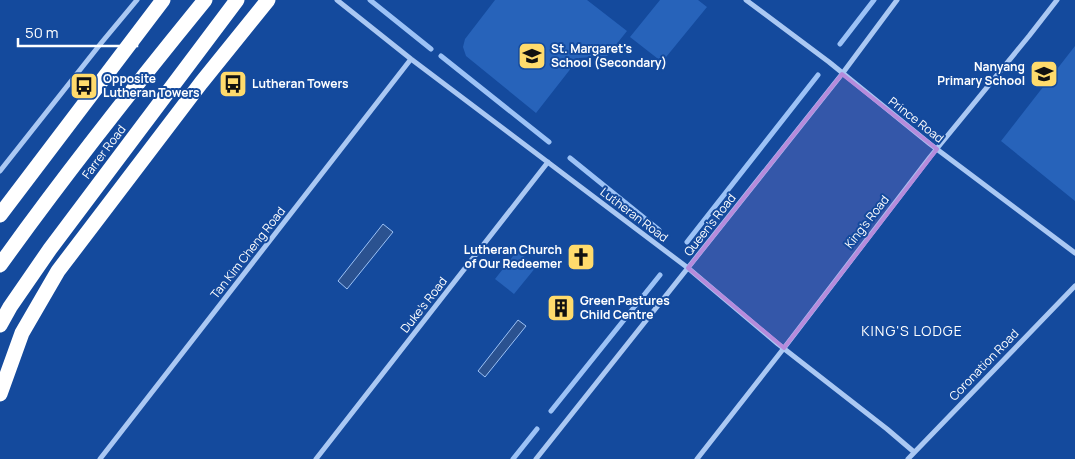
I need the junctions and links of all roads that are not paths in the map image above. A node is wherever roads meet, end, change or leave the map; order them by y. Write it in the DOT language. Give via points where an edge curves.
graph roads {
  1 [pos="137,0"];
  2 [pos="163,0"];
  3 [pos="205,0"];
  4 [pos="237,0"];
  5 [pos="268,0"];
  6 [pos="337,0"];
  7 [pos="746,0"];
  8 [pos="897,0"];
  9 [pos="1057,0"];
  10 [pos="411,59"];
  11 [pos="842,74"];
  12 [pos="937,149"];
  13 [pos="548,162"];
  14 [pos="0,171"];
  15 [pos="0,215"];
  16 [pos="1075,253"];
  17 [pos="0,265"];
  18 [pos="688,268"];
  19 [pos="1075,286"];
  20 [pos="0,325"];
  21 [pos="784,348"];
  22 [pos="0,394"];
  23 [pos="914,452"];
  24 [pos="100,459"];
  25 [pos="316,459"];
  26 [pos="536,459"];
  27 [pos="697,459"];
  28 [pos="908,459"];
  1 -- 14 [label="street"];
  2 -- 15 [label="highway"];
  3 -- 17 [label="highway, Farrer Road" via="139,81"];
  4 -- 20 [label="highway, Farrer Road" via="50,249"];
  5 -- 22 [label="highway" via="58,272 22,333"];
  6 -- 10 [label="street, Lutheran Road"];
  7 -- 11 [label="street, Prince Road"];
  8 -- 11 [label="street, Queen's Road"];
  9 -- 12 [label="street, King's Road"];
  10 -- 13 [label="street, Lutheran Road"];
  10 -- 24 [label="street, Tan Kim Cheng Road"];
  11 -- 12 [label="street, Prince Road"];
  11 -- 18 [label="street, Queen's Road"];
  12 -- 16 [label="street, Prince Road"];
  12 -- 21 [label="street, King's Road"];
  13 -- 18 [label="street, Lutheran Road"];
  13 -- 25 [label="street, Duke's Road"];
  18 -- 21 [label="street, Lutheran Road"];
  18 -- 26 [label="street, Queen's Road"];
  19 -- 23 [label="street, Coronation Road"];
  21 -- 23 [label="street, Lutheran Road"];
  21 -- 27 [label="street, King's Road"];
  23 -- 28 [label="street, Coronation Road"];
}
